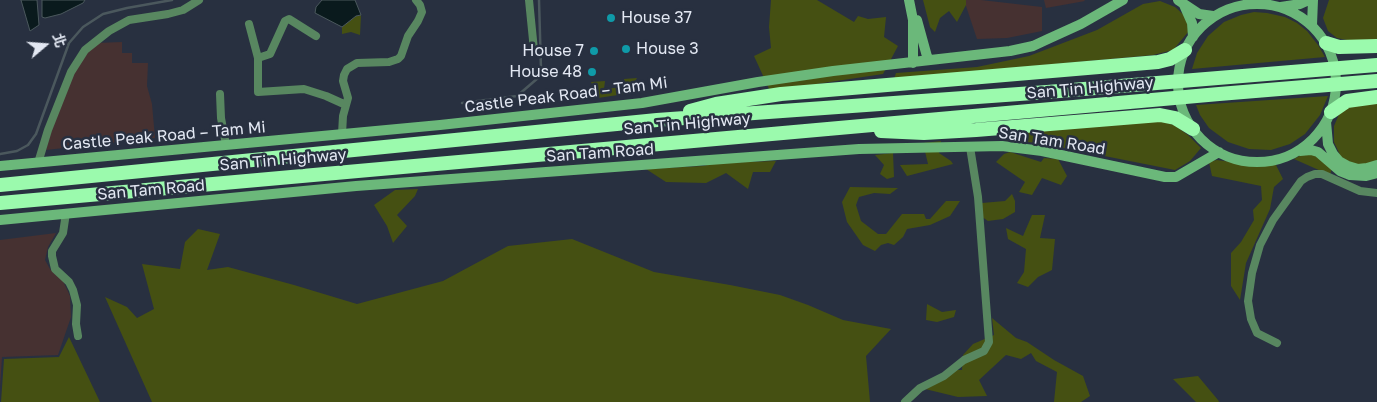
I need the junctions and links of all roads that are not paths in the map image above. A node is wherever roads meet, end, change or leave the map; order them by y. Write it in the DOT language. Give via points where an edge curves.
graph roads {
  1 [pos="199,0"];
  2 [pos="416,0"];
  3 [pos="529,0"];
  4 [pos="911,0"];
  5 [pos="1123,0"];
  6 [pos="1309,0"];
  7 [pos="1313,0"];
  8 [pos="1181,2"];
  9 [pos="1267,2"];
  10 [pos="1237,3"];
  11 [pos="1280,7"];
  12 [pos="1213,16"];
  13 [pos="249,24"];
  14 [pos="1312,25"];
  15 [pos="316,36"];
  16 [pos="1192,37"];
  17 [pos="1326,43"];
  18 [pos="1377,46"];
  19 [pos="534,50"];
  20 [pos="1185,50"];
  21 [pos="258,58"];
  22 [pos="928,60"];
  23 [pos="913,63"];
  24 [pos="1377,65"];
  25 [pos="1377,81"];
  26 [pos="220,94"];
  27 [pos="1377,97"];
  28 [pos="346,106"];
  29 [pos="1328,117"];
  30 [pos="657,120"];
  31 [pos="826,128"];
  32 [pos="1193,129"];
  33 [pos="342,134"];
  34 [pos="1206,142"];
  35 [pos="226,145"];
  36 [pos="970,146"];
  37 [pos="1218,152"];
  38 [pos="1296,152"];
  39 [pos="38,163"];
  40 [pos="1197,164"];
  41 [pos="1377,165"];
  42 [pos="0,166"];
  43 [pos="1377,173"];
  44 [pos="0,185"];
  45 [pos="1377,194"];
  46 [pos="0,203"];
  47 [pos="66,213"];
  48 [pos="0,220"];
  49 [pos="78,336"];
  50 [pos="1277,343"];
  51 [pos="905,402"];
  1 -- 39 [label="street" via="176,12 129,20 85,50 71,72"];
  2 -- 28 [label="street" via="422,12 401,56 389,62 357,63 347,69 343,81 348,94"];
  3 -- 19 [label="street"];
  4 -- 22 [label="main road"];
  4 -- 23 [label="main road"];
  5 -- 22 [label="main road, Castle Peak Road – Tam Mi" via="1033,46 1010,52"];
  6 -- 11 [label="main road"];
  7 -- 14 [label="main road"];
  8 -- 12 [label="main road" via="1199,14"];
  8 -- 16 [label="main road" via="1192,23"];
  9 -- 10 [label="main road"];
  9 -- 11 [label="main road"];
  10 -- 12 [label="main road"];
  11 -- 14 [label="main road"];
  12 -- 16 [label="main road"];
  13 -- 21 [label="street"];
  14 -- 17 [label="main road"];
  15 -- 21 [label="street" via="289,20 285,21 270,54"];
  16 -- 20 [label="main road"];
  17 -- 18 [label="highway" via="1353,48"];
  17 -- 29 [label="main road" via="1336,78 1336,95"];
  20 -- 30 [label="highway" via="1158,62 781,94 716,104"];
  20 -- 32 [label="main road" via="1178,77 1180,98"];
  21 -- 28 [label="street" via="258,92 304,89"];
  22 -- 23 [label="main road, Castle Peak Road – Tam Mi"];
  23 -- 33 [label="main road, Castle Peak Road – Tam Mi" via="758,82 642,104"];
  24 -- 30 [label="highway, San Tin Highway"];
  25 -- 31 [label="highway, San Tin Highway"];
  26 -- 35 [label="street"];
  27 -- 29 [label="highway" via="1347,101"];
  28 -- 33 [label="street"];
  29 -- 38 [label="main road" via="1315,137"];
  29 -- 41 [label="main road" via="1328,144 1339,161 1358,169"];
  30 -- 44 [label="highway, San Tin Highway"];
  31 -- 32 [label="highway" via="924,133 1160,115 1175,118"];
  31 -- 46 [label="highway, San Tin Highway"];
  32 -- 34 [label="main road"];
  33 -- 35 [label="main road, Castle Peak Road – Tam Mi"];
  34 -- 37 [label="main road"];
  34 -- 40 [label="main road"];
  35 -- 39 [label="main road, Castle Peak Road – Tam Mi"];
  36 -- 40 [label="main road, San Tam Road" via="1042,151 1165,177 1186,173"];
  36 -- 47 [label="main road, San Tam Road" via="860,148 356,186"];
  36 -- 51 [label="street" via="978,197 988,346 980,354 964,360 939,379 920,388"];
  37 -- 38 [label="main road" via="1256,162"];
  37 -- 40 [label="main road, San Tam Road"];
  38 -- 43 [label="main road" via="1318,152 1335,168 1350,175 1360,177"];
  39 -- 42 [label="main road, Castle Peak Road – Tam Mi"];
  45 -- 50 [label="street" via="1315,174 1301,181 1273,220 1257,254 1248,301 1257,333"];
  47 -- 48 [label="main road, San Tam Road"];
  47 -- 49 [label="street" via="63,233 52,256 55,269 70,282 73,290"];
}
